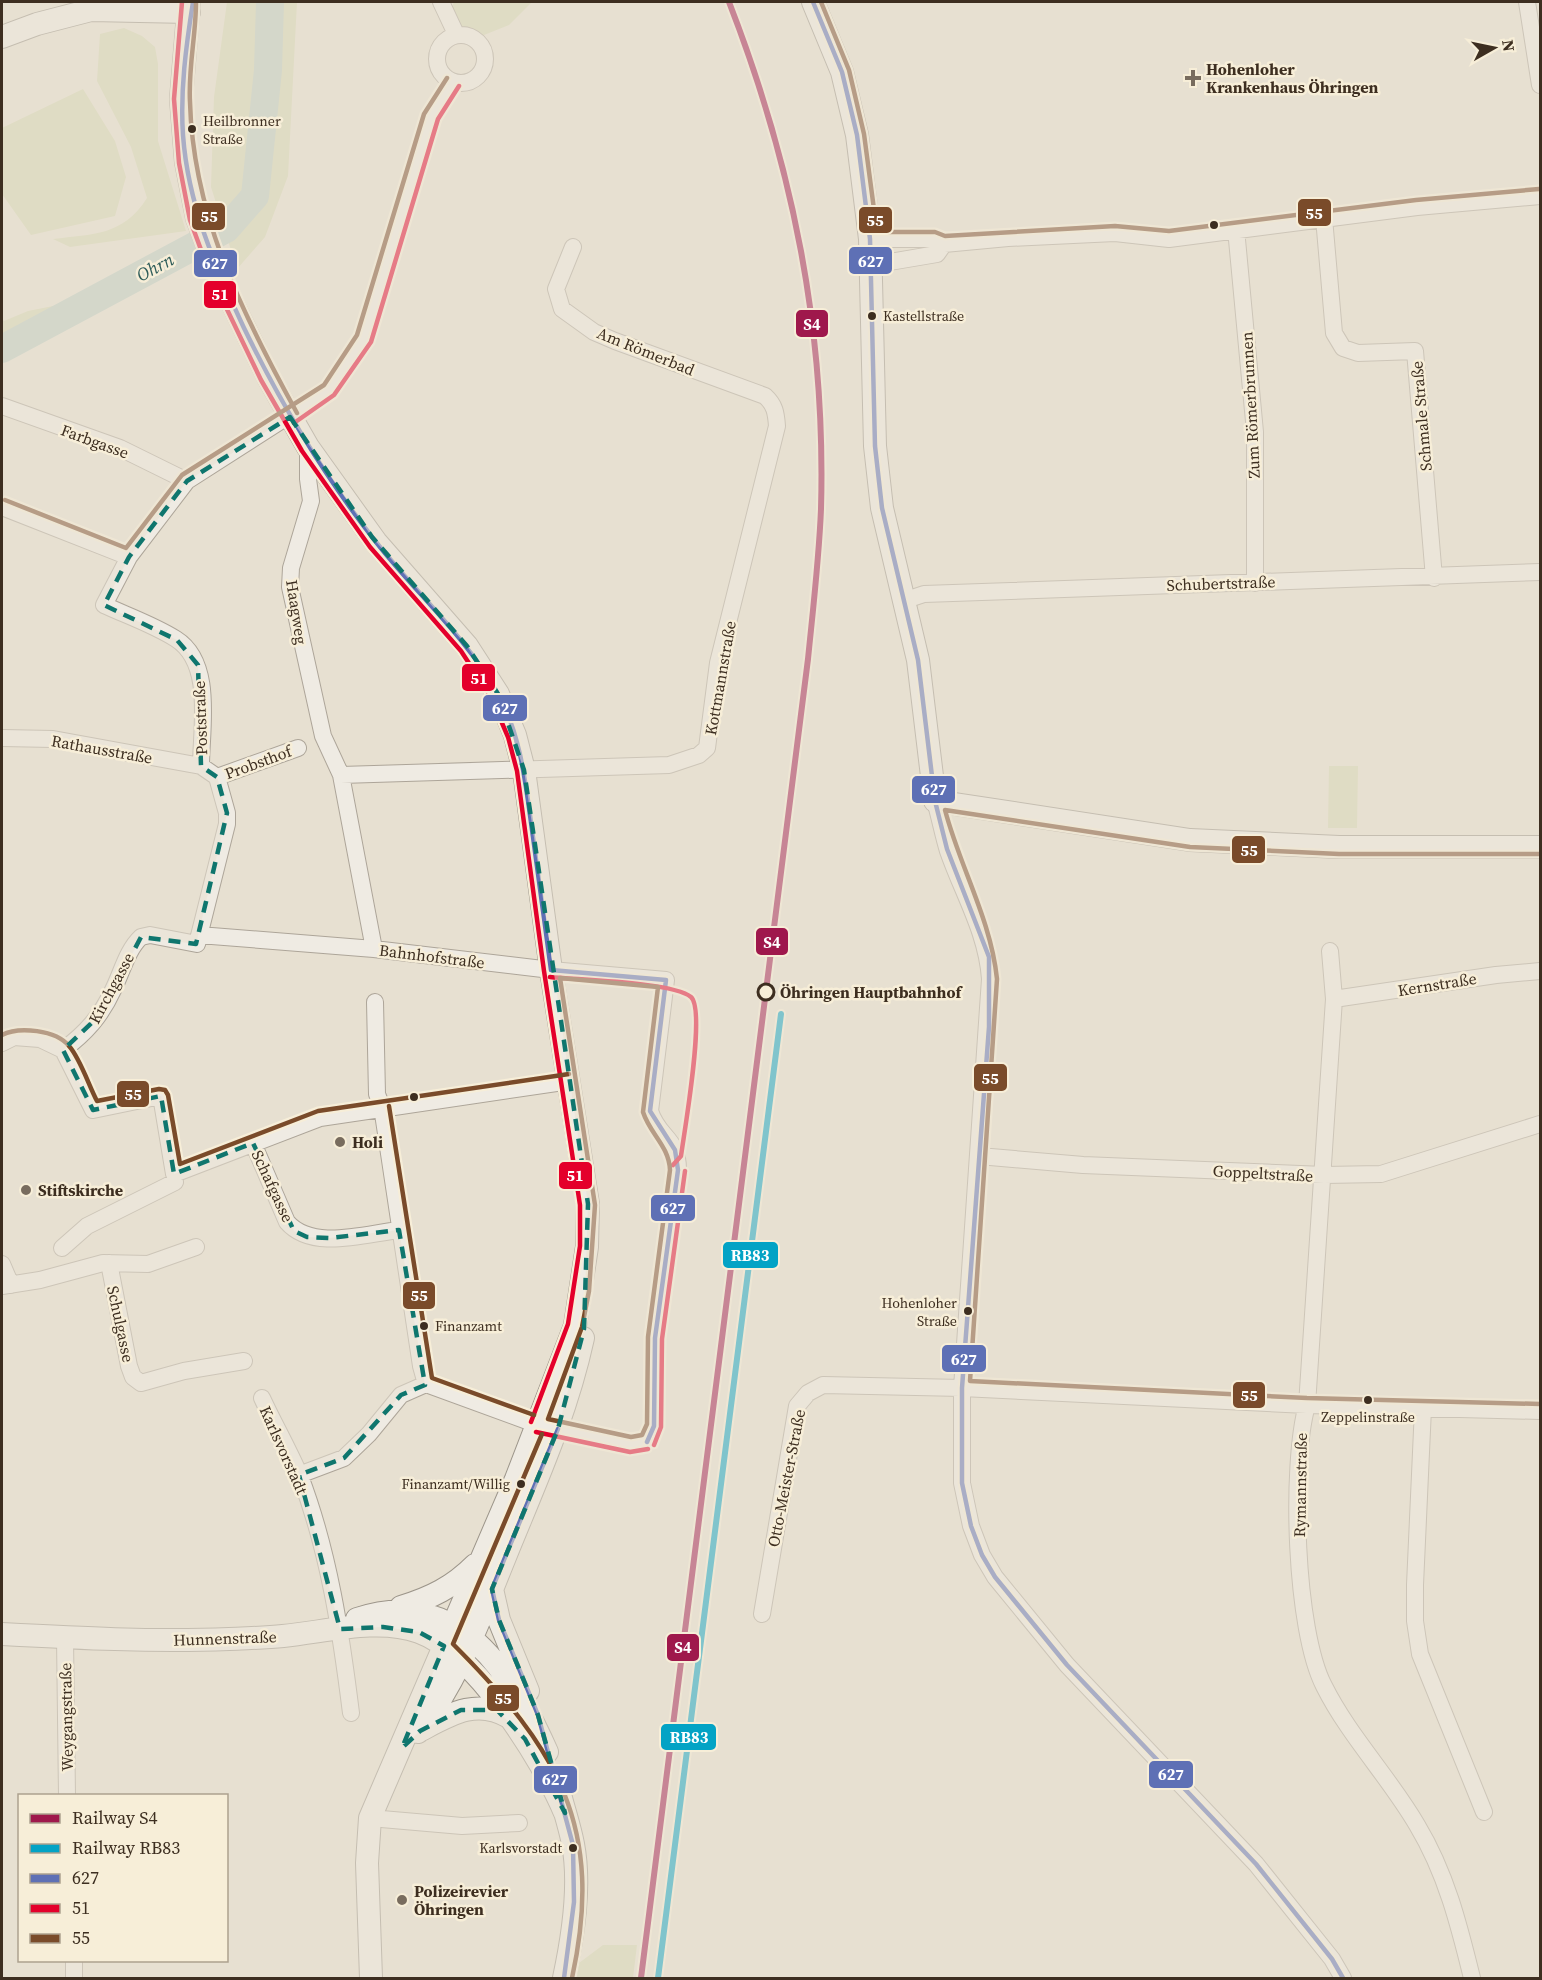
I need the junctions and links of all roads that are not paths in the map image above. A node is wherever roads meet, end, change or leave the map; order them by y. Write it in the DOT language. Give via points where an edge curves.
graph roads {
  1 [pos="441,2"];
  2 [pos="813,2"];
  3 [pos="1527,2"];
  4 [pos="164,5"];
  5 [pos="190,5"];
  6 [pos="456,34"];
  7 [pos="2,37"];
  8 [pos="186,46"];
  9 [pos="453,82"];
  10 [pos="1540,85"];
  11 [pos="1540,196"];
  12 [pos="1324,218"];
  13 [pos="1236,229"];
  14 [pos="870,239"];
  15 [pos="944,244"];
  16 [pos="573,247"];
  17 [pos="872,265"];
  18 [pos="2,406"];
  19 [pos="290,417"];
  20 [pos="777,426"];
  21 [pos="308,447"];
  22 [pos="187,481"];
  23 [pos="2,507"];
  24 [pos="129,557"];
  25 [pos="1540,572"];
  26 [pos="1434,578"];
  27 [pos="1255,583"];
  28 [pos="903,601"];
  29 [pos="2,738"];
  30 [pos="298,748"];
  31 [pos="201,766"];
  32 [pos="524,770"];
  33 [pos="341,775"];
  34 [pos="217,777"];
  35 [pos="935,801"];
  36 [pos="1540,847"];
  37 [pos="198,939"];
  38 [pos="374,949"];
  39 [pos="1330,951"];
  40 [pos="550,970"];
  41 [pos="1540,972"];
  42 [pos="1334,999"];
  43 [pos="375,1002"];
  44 [pos="2,1043"];
  45 [pos="63,1050"];
  46 [pos="570,1081"];
  47 [pos="382,1107"];
  48 [pos="1540,1125"];
  49 [pos="253,1143"];
  50 [pos="979,1155"];
  51 [pos="1324,1175"];
  52 [pos="174,1178"];
  53 [pos="399,1230"];
  54 [pos="196,1247"];
  55 [pos="62,1248"];
  56 [pos="109,1263"];
  57 [pos="2,1264"];
  58 [pos="6,1285"];
  59 [pos="244,1361"];
  60 [pos="426,1384"];
  61 [pos="962,1388"];
  62 [pos="261,1398"];
  63 [pos="1307,1405"];
  64 [pos="1423,1408"];
  65 [pos="1540,1412"];
  66 [pos="548,1427"];
  67 [pos="299,1475"];
  68 [pos="483,1557"];
  69 [pos="492,1589"];
  70 [pos="386,1611"];
  71 [pos="762,1614"];
  72 [pos="340,1629"];
  73 [pos="462,1630"];
  74 [pos="2,1634"];
  75 [pos="65,1638"];
  76 [pos="452,1654"];
  77 [pos="351,1713"];
  78 [pos="509,1717"];
  79 [pos="420,1731"];
  80 [pos="402,1748"];
  81 [pos="554,1769"];
  82 [pos="67,1794"];
  83 [pos="1484,1812"];
  84 [pos="565,1813"];
  85 [pos="370,1818"];
  86 [pos="519,1823"];
  87 [pos="74,1962"];
  88 [pos="74,1978"];
  89 [pos="371,1978"];
  90 [pos="564,1978"];
  91 [pos="1343,1978"];
  92 [pos="1472,1978"];
  1 -- 6 [label="street"];
  2 -- 14 [label="main road" via="842,72 855,124"];
  3 -- 10 [label="street"];
  4 -- 5 [label="main road"];
  4 -- 7 [label="main road" via="91,9"];
  4 -- 8 [label="main road"];
  5 -- 8 [label="main road"];
  6 -- 9 [label="street" via="441,44 436,55 439,71"];
  6 -- 9 [label="street" via="465,34 483,46 486,60 474,80"];
  8 -- 19 [label="main road" via="183,135 197,218 217,272"];
  9 -- 19 [label="street" via="431,116 364,338 329,390"];
  11 -- 12 [label="street"];
  12 -- 13 [label="street"];
  12 -- 26 [label="street, Schmale Straße" via="1334,333 1343,348 1358,353 1415,351"];
  13 -- 15 [label="street" via="1169,239 1086,234"];
  13 -- 27 [label="street, Zum Römerbrunnen" via="1255,432"];
  14 -- 15 [label="street" via="934,239"];
  14 -- 17 [label="main road"];
  15 -- 17 [label="street" via="937,254"];
  16 -- 20 [label="street, Am Römerbad" via="556,289 562,309 594,332 765,396 772,402"];
  17 -- 28 [label="main road" via="875,446 882,508"];
  18 -- 22 [label="street, Farbgasse" via="120,448"];
  19 -- 21 [label="main road"];
  19 -- 22 [label="street"];
  20 -- 32 [label="street, Kottmannstraße" via="718,663 706,748 699,755 669,765"];
  21 -- 32 [label="main road" via="376,542 467,646 498,694"];
  21 -- 33 [label="street, Haagweg" via="311,501 291,568 290,587 323,736"];
  22 -- 24 [label="street"];
  23 -- 24 [label="street"];
  24 -- 31 [label="street, Poststraße" via="104,604 177,640 198,665"];
  25 -- 26 [label="street, Schubertstraße"];
  26 -- 27 [label="street, Schubertstraße"];
  27 -- 28 [label="street, Schubertstraße" via="924,594"];
  28 -- 35 [label="main road" via="918,660"];
  29 -- 31 [label="street, Rathausstraße" via="52,739"];
  30 -- 34 [label="street, Probsthof"];
  31 -- 34 [label="street, Poststraße"];
  32 -- 33 [label="street"];
  32 -- 40 [label="main road"];
  33 -- 38 [label="street, Haagweg"];
  34 -- 37 [label="street, Poststraße" via="227,824"];
  35 -- 36 [label="main road" via="1190,840 1339,847"];
  35 -- 50 [label="street" via="947,849 988,957 989,1028"];
  37 -- 38 [label="street, Bahnhofstraße"];
  37 -- 45 [label="street, Kirchgasse" via="141,937 100,1015 86,1033"];
  38 -- 40 [label="street, Bahnhofstraße"];
  39 -- 42 [label="street, Rymannstraße"];
  40 -- 46 [label="main road"];
  40 -- 66 [label="street, Bahnhofstraße" via="666,980 650,1111 655,1125 678,1152 678,1170 656,1338 654,1425 647,1442 631,1445"];
  41 -- 42 [label="street, Kernstraße"];
  42 -- 51 [label="street, Rymannstraße"];
  43 -- 47 [label="street" via="375,1071"];
  44 -- 45 [label="street" via="14,1037 40,1039"];
  45 -- 52 [label="street" via="93,1110 161,1096"];
  46 -- 47 [label="street"];
  46 -- 66 [label="main road" via="588,1204 582,1290"];
  47 -- 49 [label="street" via="320,1118"];
  47 -- 53 [label="street"];
  48 -- 51 [label="street, Goppeltstraße" via="1381,1174"];
  49 -- 52 [label="street"];
  49 -- 53 [label="street, Schafgasse" via="294,1231 307,1237 330,1238"];
  50 -- 51 [label="street, Goppeltstraße" via="1083,1165"];
  50 -- 61 [label="street"];
  51 -- 63 [label="street, Rymannstraße"];
  52 -- 55 [label="street" via="87,1226"];
  53 -- 60 [label="street"];
  54 -- 56 [label="street" via="147,1264"];
  56 -- 58 [label="street"];
  56 -- 59 [label="street, Schulgasse" via="129,1366 141,1383"];
  57 -- 58 [label="street"];
  60 -- 66 [label="street"];
  60 -- 67 [label="street" via="401,1395 344,1458"];
  61 -- 63 [label="street, Otto-Meister-Straße"];
  61 -- 71 [label="street, Otto-Meister-Straße" via="823,1385 797,1406"];
  61 -- 91 [label="street" via="962,1483 971,1526 995,1578 1067,1665 1256,1864"];
  62 -- 67 [label="street, Karlsvorstadt"];
  63 -- 64 [label="street, Otto-Meister-Straße"];
  63 -- 92 [label="street, Rymannstraße" via="1302,1425 1297,1520 1312,1658 1324,1686 1417,1824 1436,1860 1457,1918"];
  64 -- 65 [label="street, Otto-Meister-Straße"];
  64 -- 83 [label="street" via="1415,1621 1420,1654"];
  66 -- 68 [label="main road"];
  66 -- 69 [label="main road"];
  67 -- 72 [label="street, Karlsvorstadt"];
  68 -- 70 [label="main road" via="447,1589"];
  68 -- 73 [label="main road"];
  69 -- 73 [label="main road"];
  69 -- 81 [label="main road" via="499,1620 538,1715"];
  70 -- 72 [label="main road"];
  70 -- 73 [label="main road" via="418,1611"];
  72 -- 75 [label="main road, Hunnenstraße" via="226,1639"];
  72 -- 76 [label="main road, Hunnenstraße" via="383,1627 419,1632"];
  72 -- 77 [label="street, Karlsvorstadt"];
  73 -- 76 [label="main road"];
  73 -- 81 [label="main road" via="505,1674"];
  74 -- 75 [label="main road, Hunnenstraße"];
  75 -- 82 [label="street, Weygangstraße"];
  76 -- 78 [label="main road, Hunnenstraße"];
  76 -- 79 [label="main road"];
  76 -- 80 [label="main road"];
  78 -- 79 [label="main road" via="478,1706 461,1710"];
  78 -- 84 [label="main road, Hunnenstraße" via="550,1778"];
  79 -- 80 [label="main road"];
  80 -- 85 [label="main road"];
  81 -- 84 [label="main road"];
  84 -- 90 [label="main road" via="576,1874 573,1927"];
  85 -- 86 [label="street" via="462,1826"];
  85 -- 89 [label="main road" via="367,1863"];
  87 -- 88 [label="street"];
}
